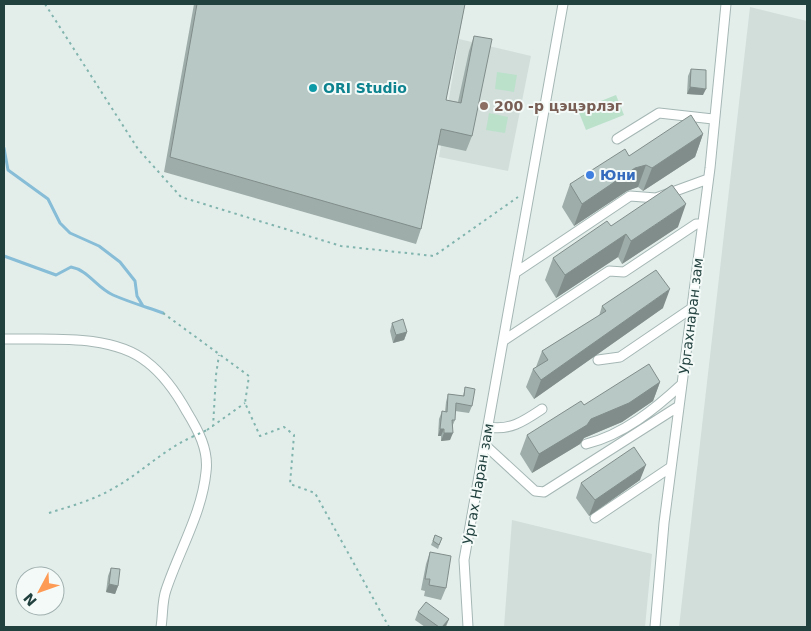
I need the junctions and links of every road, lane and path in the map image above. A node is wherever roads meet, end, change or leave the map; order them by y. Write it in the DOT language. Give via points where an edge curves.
graph roads {
  1 [pos="45,4"];
  2 [pos="563,4"];
  3 [pos="726,4"];
  4 [pos="713,119"];
  5 [pos="617,139"];
  6 [pos="708,179"];
  7 [pos="530,189"];
  8 [pos="702,224"];
  9 [pos="515,273"];
  10 [pos="692,308"];
  11 [pos="163,313"];
  12 [pos="4,339"];
  13 [pos="503,341"];
  14 [pos="219,354"];
  15 [pos="598,360"];
  16 [pos="682,384"];
  17 [pos="245,403"];
  18 [pos="679,406"];
  19 [pos="542,409"];
  20 [pos="213,427"];
  21 [pos="488,427"];
  22 [pos="586,444"];
  23 [pos="485,445"];
  24 [pos="671,467"];
  25 [pos="49,513"];
  26 [pos="595,518"];
  27 [pos="161,627"];
  28 [pos="389,627"];
  29 [pos="468,627"];
  30 [pos="655,627"];
  1 -- 7 [label="path" via="138,149 181,197 340,246 434,256"];
  2 -- 7 [label="street, Ургах Наран зам"];
  3 -- 4 [label="street, Ургахнаран зам"];
  4 -- 5 [label="street" via="659,113"];
  4 -- 6 [label="street, Ургахнаран зам"];
  6 -- 8 [label="street, Ургахнаран зам"];
  6 -- 9 [label="street" via="656,198 630,196"];
  7 -- 9 [label="street, Ургах Наран зам"];
  8 -- 10 [label="street, Ургахнаран зам"];
  8 -- 13 [label="street" via="696,224 624,272 609,271"];
  9 -- 13 [label="street, Ургах Наран зам"];
  10 -- 15 [label="street" via="620,357"];
  10 -- 16 [label="street, Ургахнаран зам"];
  11 -- 17 [label="path" via="249,376"];
  12 -- 27 [label="street" via="88,340 121,348 147,361 176,393 198,431 206,454 206,472 191,525 165,591"];
  13 -- 21 [label="street, Ургах Наран зам"];
  14 -- 20 [label="path"];
  16 -- 18 [label="street, Ургахнаран зам"];
  16 -- 22 [label="street" via="650,412 604,440"];
  17 -- 20 [label="path"];
  17 -- 28 [label="path" via="260,436 284,427 294,435 290,484 315,493"];
  18 -- 23 [label="street" via="544,492 535,491"];
  18 -- 24 [label="street, Ургахнаран зам"];
  19 -- 21 [label="street" via="517,425"];
  20 -- 25 [label="path, bridge" via="147,465 116,488"];
  21 -- 23 [label="street, Ургах Наран зам"];
  23 -- 29 [label="street, Ургах Наран зам" via="464,560"];
  24 -- 26 [label="street"];
  24 -- 30 [label="street, Ургахнаран зам"];
}
